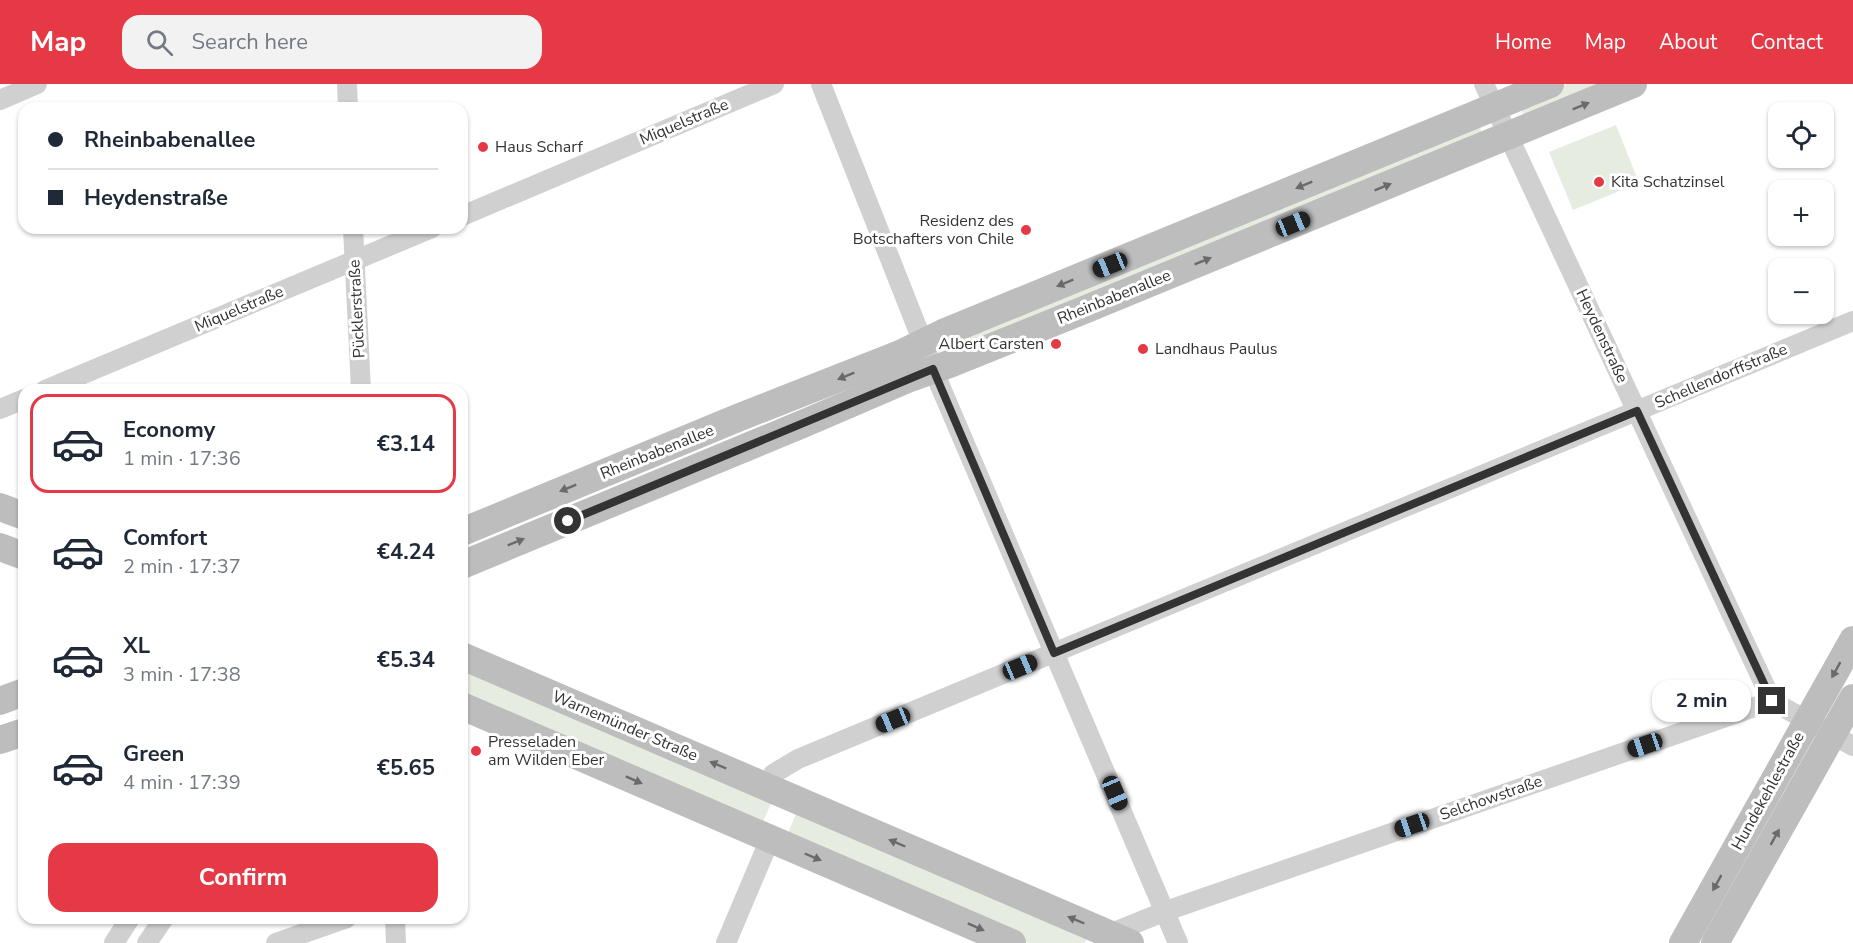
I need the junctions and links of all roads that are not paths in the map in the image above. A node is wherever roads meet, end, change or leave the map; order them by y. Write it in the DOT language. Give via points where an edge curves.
graph roads {
  1 [pos="37,84"];
  2 [pos="347,84"];
  3 [pos="774,84"];
  4 [pos="821,84"];
  5 [pos="1550,84"];
  6 [pos="1633,84"];
  7 [pos="1489,95"];
  8 [pos="0,100"];
  9 [pos="348,102"];
  10 [pos="1508,136"];
  11 [pos="468,213"];
  12 [pos="353,234"];
  13 [pos="418,234"];
  14 [pos="354,261"];
  15 [pos="1853,321"];
  16 [pos="922,343"];
  17 [pos="933,369"];
  18 [pos="59,384"];
  19 [pos="361,384"];
  20 [pos="18,402"];
  21 [pos="0,409"];
  22 [pos="1637,411"];
  23 [pos="0,507"];
  24 [pos="18,514"];
  25 [pos="468,530"];
  26 [pos="0,547"];
  27 [pos="18,554"];
  28 [pos="468,563"];
  29 [pos="1853,639"];
  30 [pos="1054,653"];
  31 [pos="468,659"];
  32 [pos="18,694"];
  33 [pos="1853,698"];
  34 [pos="0,700"];
  35 [pos="1772,701"];
  36 [pos="468,709"];
  37 [pos="1798,716"];
  38 [pos="18,734"];
  39 [pos="0,740"];
  40 [pos="1843,740"];
  41 [pos="778,791"];
  42 [pos="770,839"];
  43 [pos="1166,911"];
  44 [pos="126,924"];
  45 [pos="160,924"];
  46 [pos="329,924"];
  47 [pos="394,924"];
  48 [pos="1115,940"];
  49 [pos="114,943"];
  50 [pos="147,943"];
  51 [pos="276,943"];
  52 [pos="396,943"];
  53 [pos="726,943"];
  54 [pos="1012,943"];
  55 [pos="1178,943"];
  56 [pos="1683,943"];
  57 [pos="1715,943"];
  1 -- 8 [label="street"];
  2 -- 9 [label="street"];
  3 -- 11 [label="street, Miquelstraße"];
  4 -- 16 [label="street"];
  5 -- 7 [label="street, Rheinbabenallee"];
  10 -- 6 [label="street, Rheinbabenallee, one-way"];
  7 -- 10 [label="street, Heydenstraße"];
  7 -- 16 [label="street, Rheinbabenallee, one-way"];
  17 -- 10 [label="street, Rheinbabenallee, one-way"];
  10 -- 22 [label="street, Heydenstraße"];
  12 -- 14 [label="street, Pücklerstraße"];
  13 -- 14 [label="street, Miquelstraße"];
  14 -- 18 [label="street, Miquelstraße"];
  14 -- 19 [label="street, Pücklerstraße"];
  15 -- 22 [label="street, Schellendorffstraße"];
  16 -- 17 [label="street"];
  16 -- 25 [label="street, Rheinbabenallee, one-way"];
  28 -- 17 [label="street, Rheinbabenallee, one-way"];
  17 -- 30 [label="street"];
  20 -- 21 [label="street"];
  22 -- 30 [label="street, Schellendorffstraße"];
  22 -- 35 [label="street, Heydenstraße"];
  23 -- 24 [label="street"];
  26 -- 27 [label="street"];
  29 -- 37 [label="street, Hundekehlestraße, one-way"];
  30 -- 41 [label="street, Schellendorffstraße" via="798,759 773,774"];
  30 -- 43 [label="street"];
  41 -- 31 [label="street, Warnemünder Straße, one-way"];
  32 -- 34 [label="street"];
  33 -- 40 [label="street, Hundekehlestraße"];
  35 -- 37 [label="street"];
  35 -- 43 [label="street, Selchowstraße"];
  36 -- 42 [label="street, one-way"];
  37 -- 40 [label="street"];
  37 -- 56 [label="street, Hundekehlestraße, one-way"];
  38 -- 39 [label="street"];
  57 -- 40 [label="street, Hundekehlestraße, one-way"];
  41 -- 42 [label="street"];
  48 -- 41 [label="street, Warnemünder Straße, one-way"];
  42 -- 53 [label="street"];
  42 -- 54 [label="street, one-way"];
  43 -- 48 [label="street, Selchowstraße"];
  43 -- 55 [label="street"];
  44 -- 49 [label="street"];
  45 -- 50 [label="street"];
  46 -- 51 [label="street"];
  47 -- 52 [label="street"];
}
